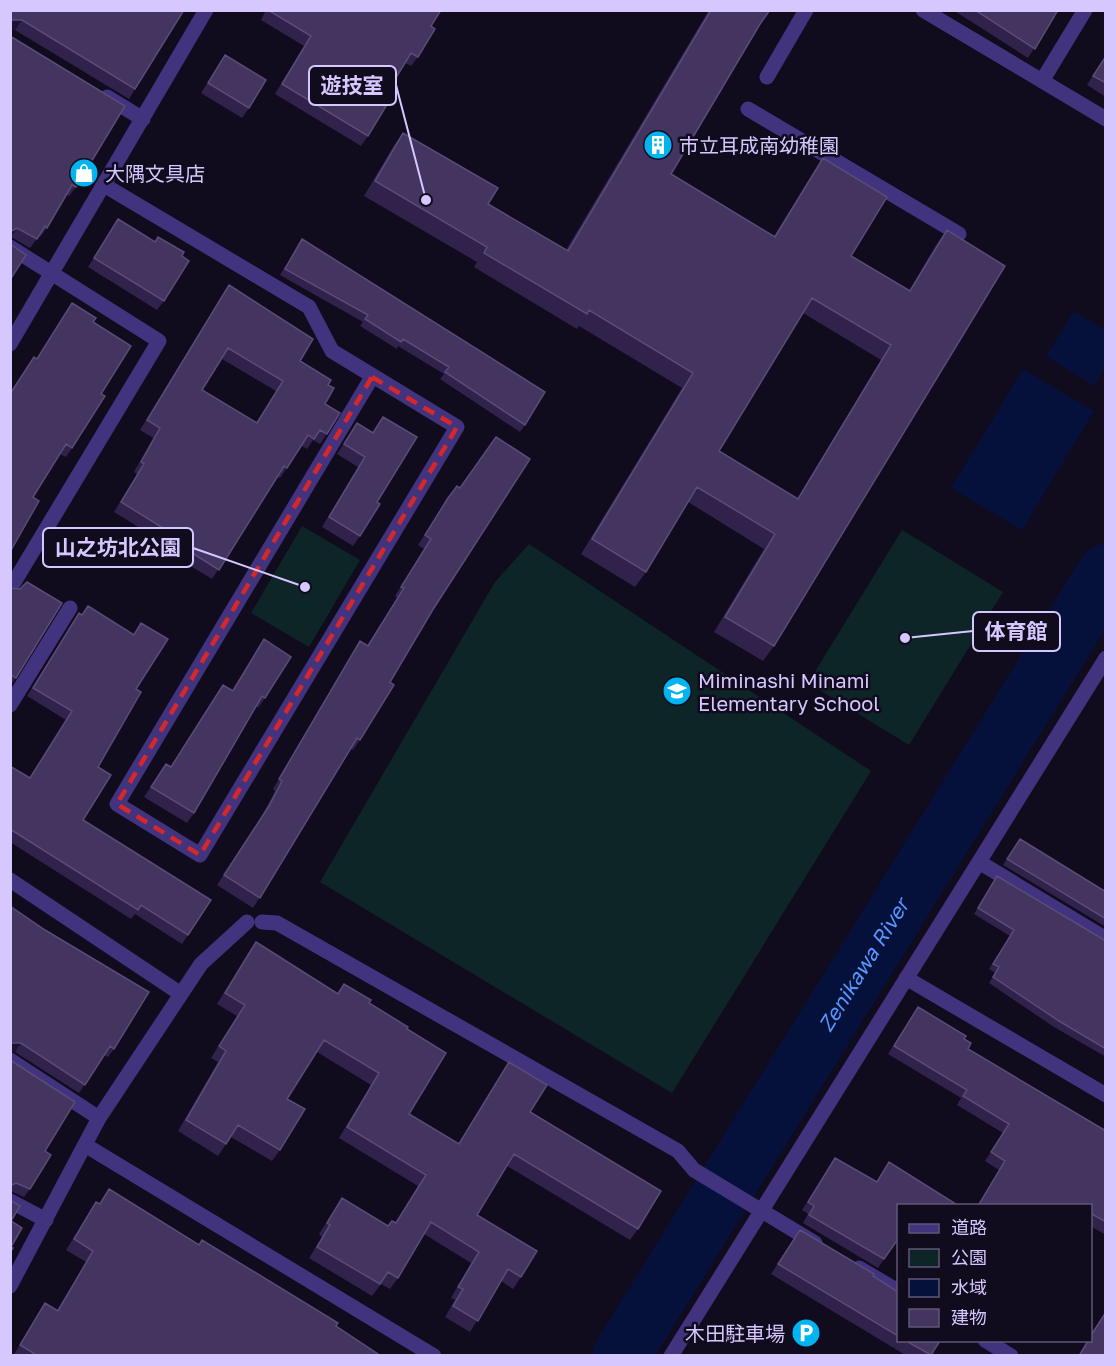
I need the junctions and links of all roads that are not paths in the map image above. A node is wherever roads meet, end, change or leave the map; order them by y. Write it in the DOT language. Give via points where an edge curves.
graph roads {
  1 [pos="206,10"];
  2 [pos="806,10"];
  3 [pos="923,10"];
  4 [pos="1085,10"];
  5 [pos="767,77"];
  6 [pos="1042,81"];
  7 [pos="92,88"];
  8 [pos="748,109"];
  9 [pos="143,119"];
  10 [pos="1106,119"];
  11 [pos="104,185"];
  12 [pos="959,234"];
  13 [pos="10,247"];
  14 [pos="52,273"];
  15 [pos="10,344"];
  16 [pos="372,376"];
  17 [pos="10,589"];
  18 [pos="70,608"];
  19 [pos="1106,658"];
  20 [pos="10,705"];
  21 [pos="979,862"];
  22 [pos="10,880"];
  23 [pos="1106,939"];
  24 [pos="906,978"];
  25 [pos="181,994"];
  26 [pos="10,1060"];
  27 [pos="1106,1095"];
  28 [pos="99,1118"];
  29 [pos="85,1145"];
  30 [pos="10,1201"];
  31 [pos="762,1212"];
  32 [pos="46,1220"];
  33 [pos="830,1251"];
  34 [pos="850,1263"];
  35 [pos="10,1286"];
  36 [pos="897,1290"];
  37 [pos="987,1342"];
  38 [pos="434,1356"];
  39 [pos="671,1356"];
  40 [pos="1011,1356"];
  1 -- 9 [label="street"];
  2 -- 5 [label="street"];
  3 -- 6 [label="street"];
  4 -- 6 [label="street"];
  6 -- 10 [label="street"];
  7 -- 9 [label="street"];
  8 -- 12 [label="street"];
  9 -- 11 [label="street"];
  11 -- 14 [label="street"];
  11 -- 16 [label="street" via="309,307 332,351"];
  13 -- 14 [label="street"];
  14 -- 15 [label="street"];
  14 -- 17 [label="street" via="159,341"];
  16 -- 16 [label="street" via="117,804 200,855 457,427"];
  18 -- 20 [label="street"];
  19 -- 21 [label="street"];
  21 -- 23 [label="street"];
  21 -- 24 [label="street"];
  22 -- 25 [label="street"];
  24 -- 27 [label="street"];
  24 -- 31 [label="street"];
  25 -- 28 [label="street"];
  25 -- 31 [label="street" via="201,964 243,928 254,922 277,923 678,1151 694,1170"];
  26 -- 28 [label="street"];
  28 -- 29 [label="street"];
  29 -- 32 [label="street"];
  29 -- 38 [label="street"];
  30 -- 32 [label="street"];
  31 -- 33 [label="street"];
  31 -- 39 [label="street"];
  32 -- 35 [label="street"];
  34 -- 36 [label="street"];
  37 -- 40 [label="street"];
}
